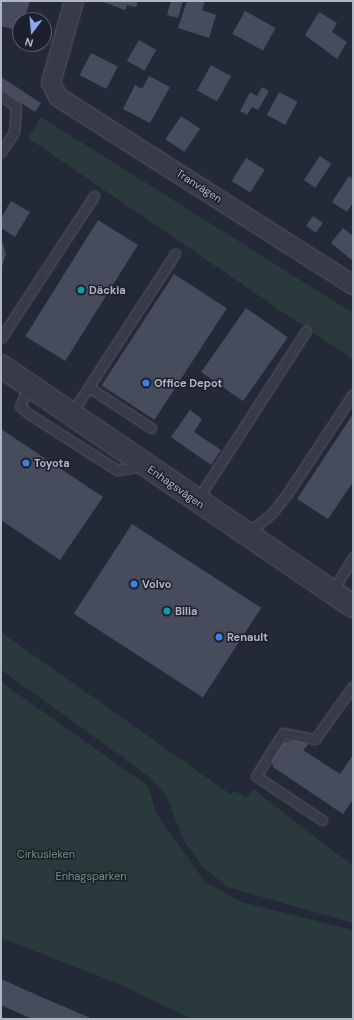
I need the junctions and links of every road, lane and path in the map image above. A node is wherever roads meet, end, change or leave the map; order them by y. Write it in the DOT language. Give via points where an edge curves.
graph roads {
  1 [pos="74,1"];
  2 [pos="1,96"];
  3 [pos="1,152"];
  4 [pos="94,196"];
  5 [pos="176,254"];
  6 [pos="353,285"];
  7 [pos="306,331"];
  8 [pos="1,338"];
  9 [pos="1,366"];
  10 [pos="29,386"];
  11 [pos="90,388"];
  12 [pos="353,394"];
  13 [pos="71,414"];
  14 [pos="151,428"];
  15 [pos="145,465"];
  16 [pos="196,501"];
  17 [pos="246,535"];
  18 [pos="353,557"];
  19 [pos="332,592"];
  20 [pos="353,606"];
  21 [pos="353,686"];
  22 [pos="322,820"];
  1 -- 6 [label="street, Tranvägen" via="51,83 58,97"];
  2 -- 3 [label="lane" via="16,106 14,132"];
  4 -- 8 [label="lane"];
  5 -- 11 [label="lane"];
  7 -- 16 [label="lane"];
  9 -- 10 [label="street, Enhagsvägen"];
  10 -- 13 [label="street, Enhagsvägen"];
  10 -- 15 [label="lane" via="20,406 29,414 117,470"];
  11 -- 13 [label="lane"];
  11 -- 14 [label="lane"];
  12 -- 17 [label="lane" via="278,506"];
  13 -- 15 [label="street, Enhagsvägen"];
  15 -- 16 [label="street, Enhagsvägen"];
  16 -- 17 [label="street, Enhagsvägen"];
  17 -- 19 [label="street, Enhagsvägen"];
  18 -- 19 [label="lane"];
  19 -- 20 [label="street, Enhagsvägen"];
  21 -- 22 [label="lane" via="315,739 283,733 256,776"];
}
